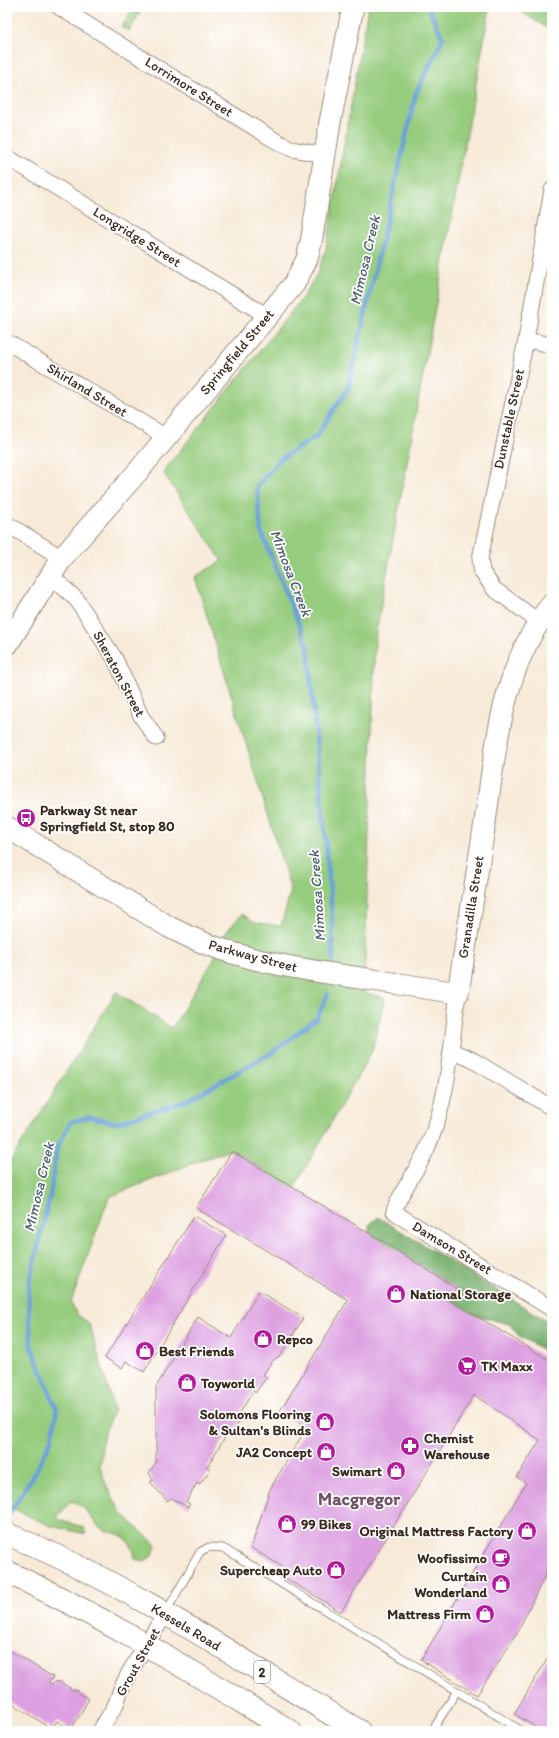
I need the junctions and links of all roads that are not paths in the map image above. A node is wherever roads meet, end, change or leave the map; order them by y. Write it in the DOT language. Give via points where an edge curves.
graph roads {
  1 [pos="59,7"];
  2 [pos="352,7"];
  3 [pos="324,155"];
  4 [pos="7,157"];
  5 [pos="552,190"];
  6 [pos="267,316"];
  7 [pos="526,340"];
  8 [pos="7,342"];
  9 [pos="552,345"];
  10 [pos="166,437"];
  11 [pos="7,524"];
  12 [pos="62,558"];
  13 [pos="49,578"];
  14 [pos="552,604"];
  15 [pos="539,622"];
  16 [pos="7,645"];
  17 [pos="156,738"];
  18 [pos="7,826"];
  19 [pos="458,993"];
  20 [pos="451,1051"];
  21 [pos="552,1108"];
  22 [pos="394,1210"];
  23 [pos="552,1309"];
  24 [pos="12,1536"];
  25 [pos="7,1572"];
  26 [pos="165,1614"];
  27 [pos="147,1644"];
  28 [pos="456,1691"];
  29 [pos="100,1731"];
  30 [pos="290,1731"];
  31 [pos="359,1731"];
  32 [pos="432,1731"];
  33 [pos="522,1731"];
  1 -- 3 [label="street, Lorrimore Street" via="276,141 292,149"];
  2 -- 3 [label="street, Springfield Street"];
  3 -- 6 [label="street, Springfield Street" via="307,259 294,284"];
  4 -- 6 [label="street, Longridge Street"];
  5 -- 7 [label="street, Dunstable Street"];
  6 -- 10 [label="street, Springfield Street"];
  7 -- 9 [label="street"];
  7 -- 15 [label="street, Dunstable Street" via="480,559 482,572 494,589"];
  8 -- 10 [label="street, Shirland Street"];
  10 -- 12 [label="street, Springfield Street"];
  11 -- 12 [label="street"];
  12 -- 13 [label="street, Springfield Street"];
  13 -- 16 [label="street, Springfield Street"];
  13 -- 17 [label="street, Sheraton Street" via="60,584 77,600 114,659 141,716"];
  14 -- 15 [label="street, Granadilla Street"];
  15 -- 19 [label="street, Granadilla Street" via="513,674 499,731"];
  18 -- 19 [label="street, Parkway Street" via="194,940 220,950 295,968"];
  19 -- 20 [label="street, Granadilla Street"];
  20 -- 21 [label="street" via="471,1059"];
  20 -- 22 [label="street, Granadilla Street" via="445,1095 436,1125 428,1147"];
  22 -- 23 [label="street, Damson Street" via="403,1218"];
  24 -- 26 [label="highway, Kessels Road / 2" via="119,1587"];
  25 -- 27 [label="highway"];
  26 -- 27 [label="street, Grout Street"];
  26 -- 28 [label="lane" via="200,1552 210,1547 223,1548"];
  26 -- 31 [label="highway, Kessels Road / 2"];
  27 -- 29 [label="street, Grout Street" via="123,1683 116,1704"];
  27 -- 30 [label="highway"];
  28 -- 32 [label="lane"];
  28 -- 33 [label="lane"];
}
